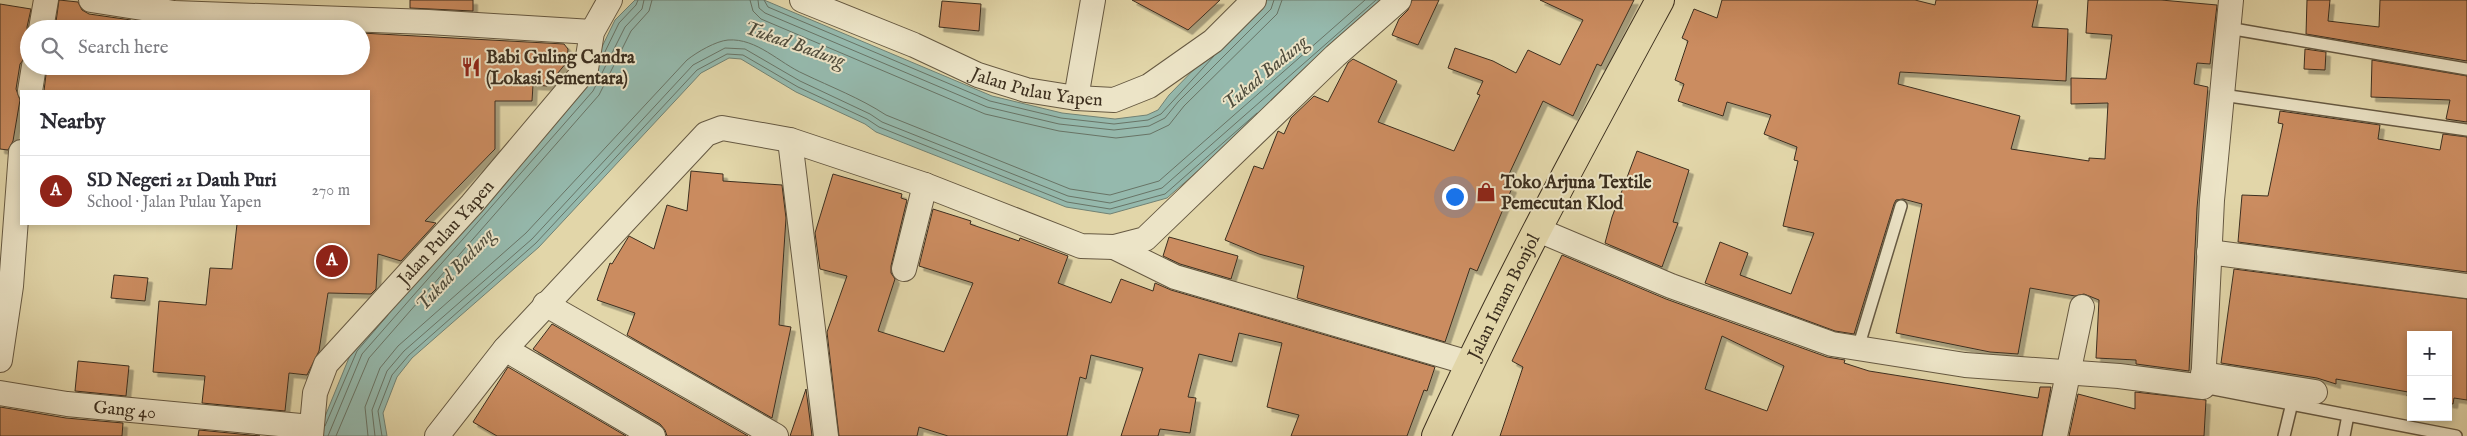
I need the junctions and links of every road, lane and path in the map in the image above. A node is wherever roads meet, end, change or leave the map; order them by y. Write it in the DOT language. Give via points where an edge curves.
graph roads {
  1 [pos="46,0"];
  2 [pos="91,0"];
  3 [pos="610,0"];
  4 [pos="802,0"];
  5 [pos="1093,0"];
  6 [pos="1254,0"];
  7 [pos="1399,0"];
  8 [pos="1660,0"];
  9 [pos="2230,0"];
  10 [pos="254,8"];
  11 [pos="331,10"];
  12 [pos="43,20"];
  13 [pos="2228,28"];
  14 [pos="592,32"];
  15 [pos="2467,69"];
  16 [pos="33,75"];
  17 [pos="30,90"];
  18 [pos="2222,95"];
  19 [pos="1076,98"];
  20 [pos="2467,130"];
  21 [pos="790,140"];
  22 [pos="20,165"];
  23 [pos="925,185"];
  24 [pos="1901,206"];
  25 [pos="1536,229"];
  26 [pos="1114,247"];
  27 [pos="2209,252"];
  28 [pos="904,268"];
  29 [pos="2467,286"];
  30 [pos="545,304"];
  31 [pos="2082,307"];
  32 [pos="505,348"];
  33 [pos="1858,348"];
  34 [pos="0,360"];
  35 [pos="1469,362"];
  36 [pos="2066,373"];
  37 [pos="2203,381"];
  38 [pos="2315,392"];
  39 [pos="0,393"];
  40 [pos="2292,404"];
  41 [pos="2348,415"];
  42 [pos="2404,431"];
  43 [pos="311,432"];
  44 [pos="437,436"];
  45 [pos="653,436"];
  46 [pos="776,436"];
  47 [pos="826,436"];
  48 [pos="1436,436"];
  49 [pos="2055,436"];
  50 [pos="2284,436"];
  51 [pos="2344,436"];
  52 [pos="2456,436"];
  1 -- 12 [label="street"];
  2 -- 10 [label="street" via="174,13"];
  3 -- 14 [label="street, Jalan Pulau Yapen"];
  4 -- 19 [label="street, Jalan Pulau Yapen" via="905,41 978,75 1026,90"];
  5 -- 19 [label="street"];
  6 -- 19 [label="street, Jalan Pulau Yapen" via="1213,42 1149,86 1114,100"];
  7 -- 26 [label="street" via="1335,56 1145,239"];
  8 -- 25 [label="highway, Jalan Imam Bonjol"];
  9 -- 13 [label="street"];
  10 -- 11 [label="street"];
  11 -- 14 [label="street" via="428,22"];
  13 -- 15 [label="lane"];
  13 -- 18 [label="street"];
  14 -- 43 [label="street, Jalan Pulau Yapen" via="586,69 472,204 326,364 315,393"];
  16 -- 17 [label="street"];
  18 -- 20 [label="lane"];
  18 -- 27 [label="street"];
  21 -- 23 [label="street"];
  21 -- 30 [label="street" via="722,128 706,134"];
  21 -- 47 [label="street"];
  22 -- 34 [label="street" via="11,286"];
  23 -- 26 [label="street" via="1081,246"];
  23 -- 28 [label="street"];
  24 -- 33 [label="lane"];
  25 -- 33 [label="street" via="1722,306 1832,344"];
  25 -- 35 [label="highway, Jalan Imam Bonjol"];
  26 -- 35 [label="street" via="1175,277"];
  27 -- 29 [label="street"];
  27 -- 37 [label="street"];
  30 -- 32 [label="street"];
  30 -- 46 [label="street"];
  31 -- 36 [label="street"];
  32 -- 44 [label="street"];
  32 -- 45 [label="street"];
  33 -- 36 [label="street" via="1966,365"];
  35 -- 48 [label="highway, Jalan Imam Bonjol"];
  36 -- 37 [label="street"];
  36 -- 49 [label="street"];
  37 -- 38 [label="street"];
  37 -- 40 [label="lane"];
  39 -- 43 [label="street, Gang 40" via="67,404"];
  40 -- 41 [label="lane"];
  40 -- 50 [label="lane"];
  41 -- 42 [label="lane"];
  41 -- 51 [label="lane"];
  42 -- 52 [label="lane"];
}
